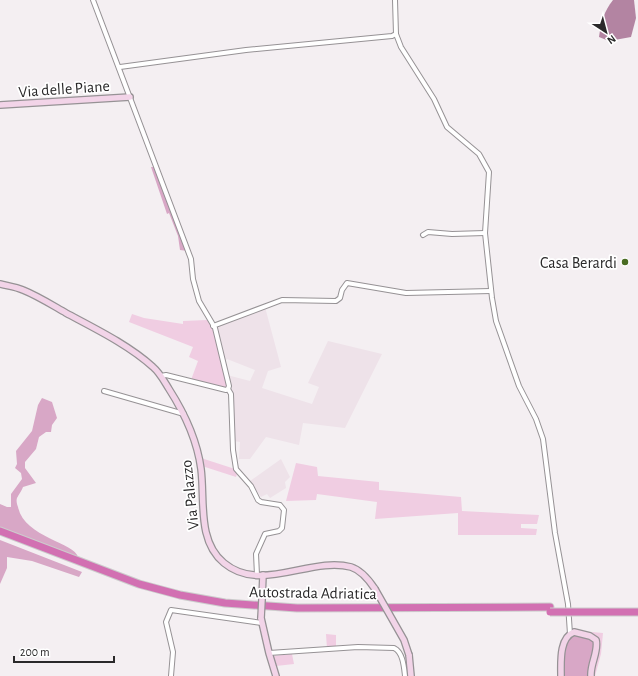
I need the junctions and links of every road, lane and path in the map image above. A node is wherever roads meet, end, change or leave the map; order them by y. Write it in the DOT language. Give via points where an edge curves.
graph roads {
  1 [pos="93,0"];
  2 [pos="395,0"];
  3 [pos="396,34"];
  4 [pos="120,67"];
  5 [pos="130,97"];
  6 [pos="0,105"];
  7 [pos="485,233"];
  8 [pos="423,235"];
  9 [pos="0,284"];
  10 [pos="491,291"];
  11 [pos="213,326"];
  12 [pos="161,376"];
  13 [pos="228,390"];
  14 [pos="104,391"];
  15 [pos="184,414"];
  16 [pos="0,531"];
  17 [pos="0,536"];
  18 [pos="260,575"];
  19 [pos="638,608"];
  20 [pos="550,610"];
  21 [pos="638,612"];
  22 [pos="261,620"];
  23 [pos="570,634"];
  24 [pos="269,653"];
  25 [pos="171,676"];
  26 [pos="276,676"];
  27 [pos="405,676"];
  28 [pos="411,676"];
  29 [pos="560,676"];
  30 [pos="591,676"];
  1 -- 4 [label="street"];
  2 -- 3 [label="street"];
  3 -- 4 [label="street"];
  3 -- 7 [label="street" via="448,127 479,154 489,172"];
  4 -- 5 [label="street"];
  5 -- 6 [label="street, Via delle Piane"];
  5 -- 11 [label="street" via="191,259 199,301"];
  7 -- 8 [label="street" via="428,232"];
  7 -- 10 [label="street"];
  9 -- 12 [label="street, Via Palazzo" via="30,293 106,335 154,367"];
  10 -- 11 [label="street" via="406,293 347,283 336,301 282,300"];
  10 -- 23 [label="street" via="496,321 519,386 543,439 555,533 568,604"];
  11 -- 13 [label="street"];
  12 -- 13 [label="street" via="166,375"];
  12 -- 15 [label="street, Via Palazzo"];
  13 -- 18 [label="street" via="231,394 236,469 251,486 258,500 280,505 284,510 282,528 265,534 256,554"];
  14 -- 15 [label="street"];
  15 -- 18 [label="street, Via Palazzo" via="197,448 204,523 210,546 227,566"];
  16 -- 20 [label="highway, Autostrada Adriatica" via="138,584 226,603 304,608"];
  17 -- 20 [label="highway, Autostrada Adriatica" via="137,588 189,602 225,608 297,612"];
  18 -- 22 [label="street, bridge"];
  18 -- 28 [label="street, Via Palazzo, bridge" via="340,565 357,570 375,589 404,640 409,655"];
  19 -- 20 [label="highway, Autostrada Adriatica"];
  20 -- 21 [label="highway, Autostrada Adriatica, bridge"];
  22 -- 24 [label="street"];
  22 -- 25 [label="street" via="171,610 166,622 173,652"];
  23 -- 29 [label="street" via="564,644"];
  23 -- 30 [label="street" via="577,632 596,640 597,649"];
  24 -- 26 [label="street"];
  24 -- 27 [label="street" via="358,647 394,648 401,656"];
}
